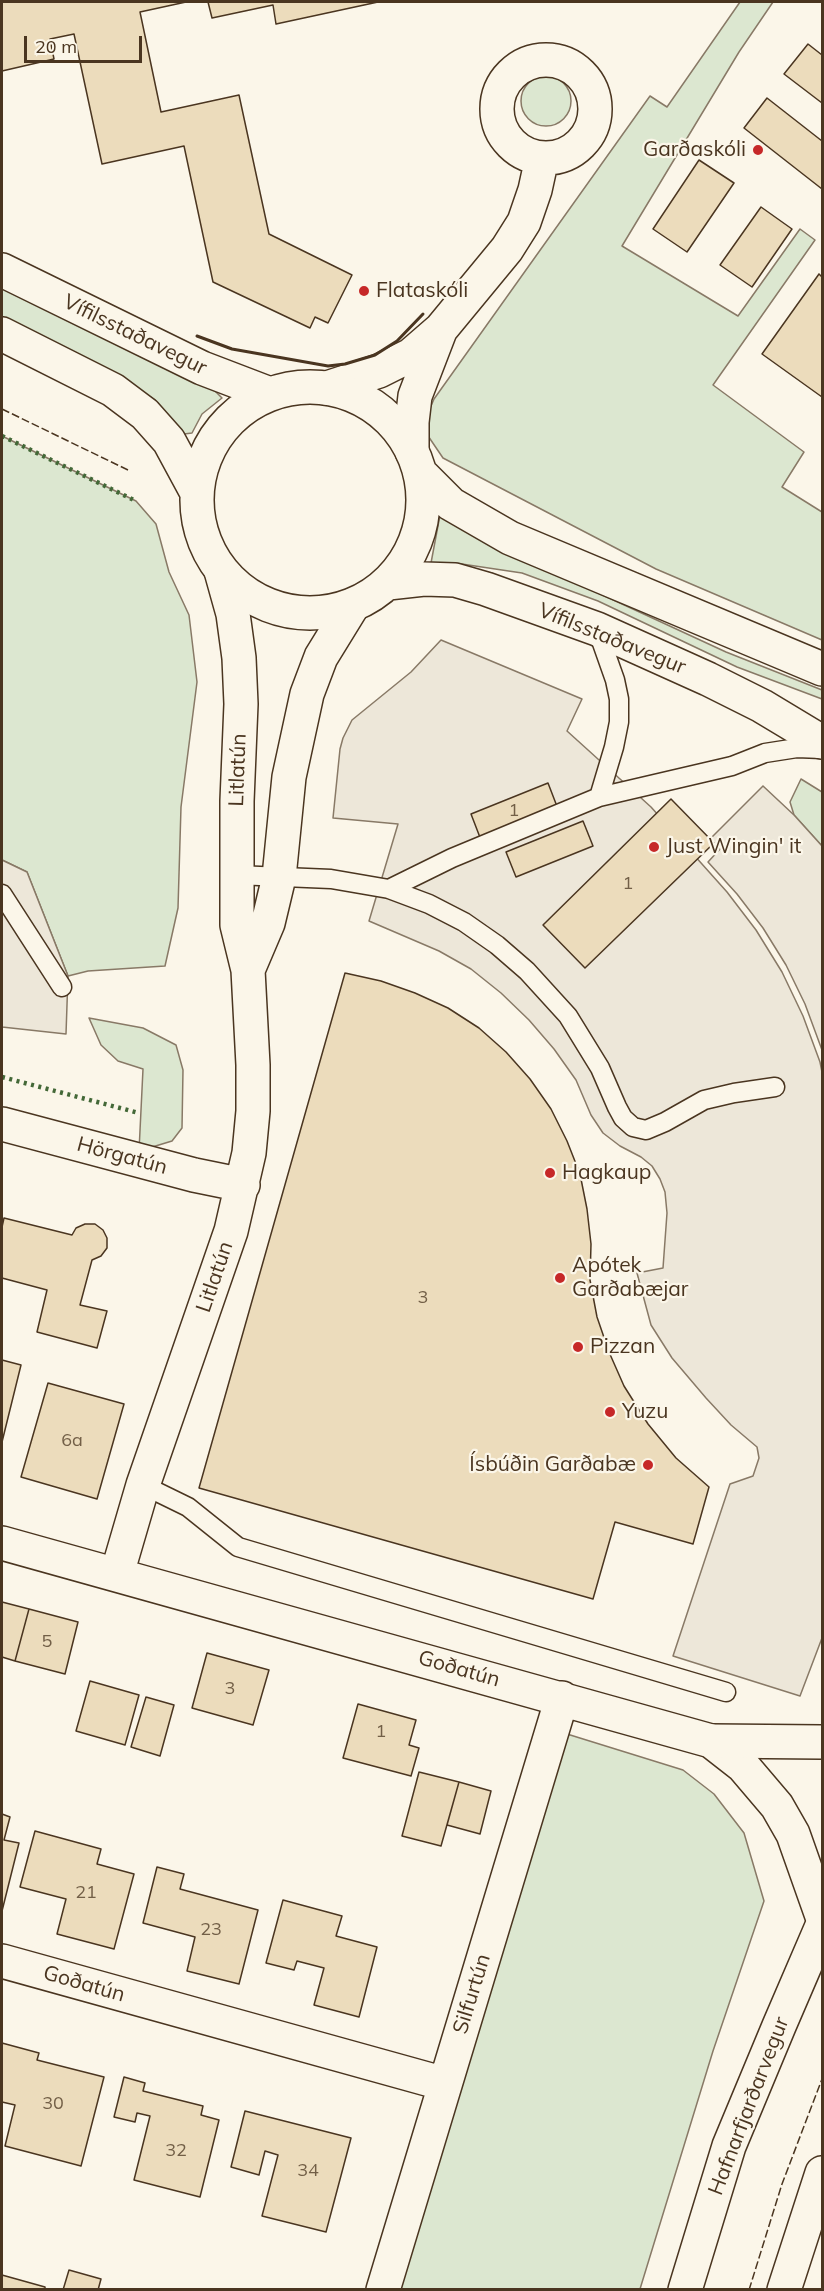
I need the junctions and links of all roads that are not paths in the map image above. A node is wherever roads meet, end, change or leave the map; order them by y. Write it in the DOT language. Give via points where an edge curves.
graph roads {
  1 [pos="542,158"];
  2 [pos="2,270"];
  3 [pos="441,329"];
  4 [pos="2,334"];
  5 [pos="327,388"];
  6 [pos="270,394"];
  7 [pos="416,462"];
  8 [pos="196,491"];
  9 [pos="221,571"];
  10 [pos="388,583"];
  11 [pos="353,605"];
  12 [pos="597,629"];
  13 [pos="822,669"];
  14 [pos="822,742"];
  15 [pos="822,749"];
  16 [pos="599,797"];
  17 [pos="236,875"];
  18 [pos="279,877"];
  19 [pos="389,889"];
  20 [pos="2,894"];
  21 [pos="248,970"];
  22 [pos="62,987"];
  23 [pos="776,1087"];
  24 [pos="2,1124"];
  25 [pos="243,1185"];
  26 [pos="143,1485"];
  27 [pos="2,1543"];
  28 [pos="117,1574"];
  29 [pos="726,1692"];
  30 [pos="562,1698"];
  31 [pos="711,1741"];
  32 [pos="822,1742"];
  33 [pos="822,1916"];
  34 [pos="822,1926"];
  35 [pos="2,1961"];
  36 [pos="445,2085"];
  37 [pos="822,2173"];
  38 [pos="383,2289"];
  39 [pos="685,2289"];
  40 [pos="784,2289"];
  1 -- 3 [label="street" via="524,222 507,249"];
  2 -- 6 [label="street, Vífilsstaðavegur" via="202,368"];
  3 -- 5 [label="street" via="390,366"];
  3 -- 7 [label="street" via="415,396 412,422"];
  4 -- 8 [label="street, Vífilsstaðavegur" via="113,390 145,414 169,441"];
  5 -- 6 [label="street, Vífilsstaðavegur" via="298,387"];
  5 -- 7 [label="street, Vífilsstaðavegur" via="354,396 377,409 397,428"];
  6 -- 8 [label="street, Vífilsstaðavegur" via="242,409 219,432 204,460"];
  7 -- 10 [label="street, Vífilsstaðavegur" via="423,502 419,532 407,560"];
  7 -- 13 [label="street, Vífilsstaðavegur" via="451,504 510,538"];
  8 -- 9 [label="street, Vífilsstaðavegur" via="198,520 206,547"];
  9 -- 11 [label="street, Vífilsstaðavegur" via="248,596 281,610 318,613"];
  9 -- 17 [label="street, Litlatún" via="233,614 239,658"];
  10 -- 11 [label="street, Vífilsstaðavegur"];
  10 -- 12 [label="street, Vífilsstaðavegur" via="454,580"];
  11 -- 18 [label="street, Litlatún" via="321,657 306,694 289,777"];
  12 -- 14 [label="street, Vífilsstaðavegur" via="735,692"];
  12 -- 16 [label="lane" via="619,699 614,747"];
  15 -- 16 [label="lane" via="765,753 732,766"];
  16 -- 19 [label="lane" via="452,858"];
  17 -- 18 [label="lane"];
  17 -- 21 [label="street, Litlatún" via="237,925"];
  18 -- 19 [label="lane" via="331,879"];
  18 -- 21 [label="street, Litlatún" via="268,923"];
  19 -- 23 [label="lane" via="464,922 527,971 568,1016 600,1068 623,1118 633,1127 646,1130 704,1100"];
  20 -- 22 [label="lane"];
  21 -- 25 [label="street, Litlatún" via="253,1111"];
  24 -- 25 [label="street, Hörgatún"];
  25 -- 26 [label="street, Litlatún" via="231,1231"];
  26 -- 28 [label="street, Litlatún"];
  26 -- 29 [label="lane" via="188,1507 238,1547"];
  27 -- 28 [label="street, Goðatún"];
  28 -- 30 [label="street, Goðatún"];
  30 -- 31 [label="street, Goðatún"];
  30 -- 36 [label="street, Silfurtún"];
  31 -- 32 [label="street"];
  31 -- 33 [label="street, Goðatún" via="743,1766 777,1806 794,1834"];
  34 -- 39 [label="street, Hafnarfjarðarvegur" via="729,2146"];
  35 -- 36 [label="street, Goðatún"];
  36 -- 38 [label="street, Silfurtún"];
  37 -- 40 [label="street"];
}
